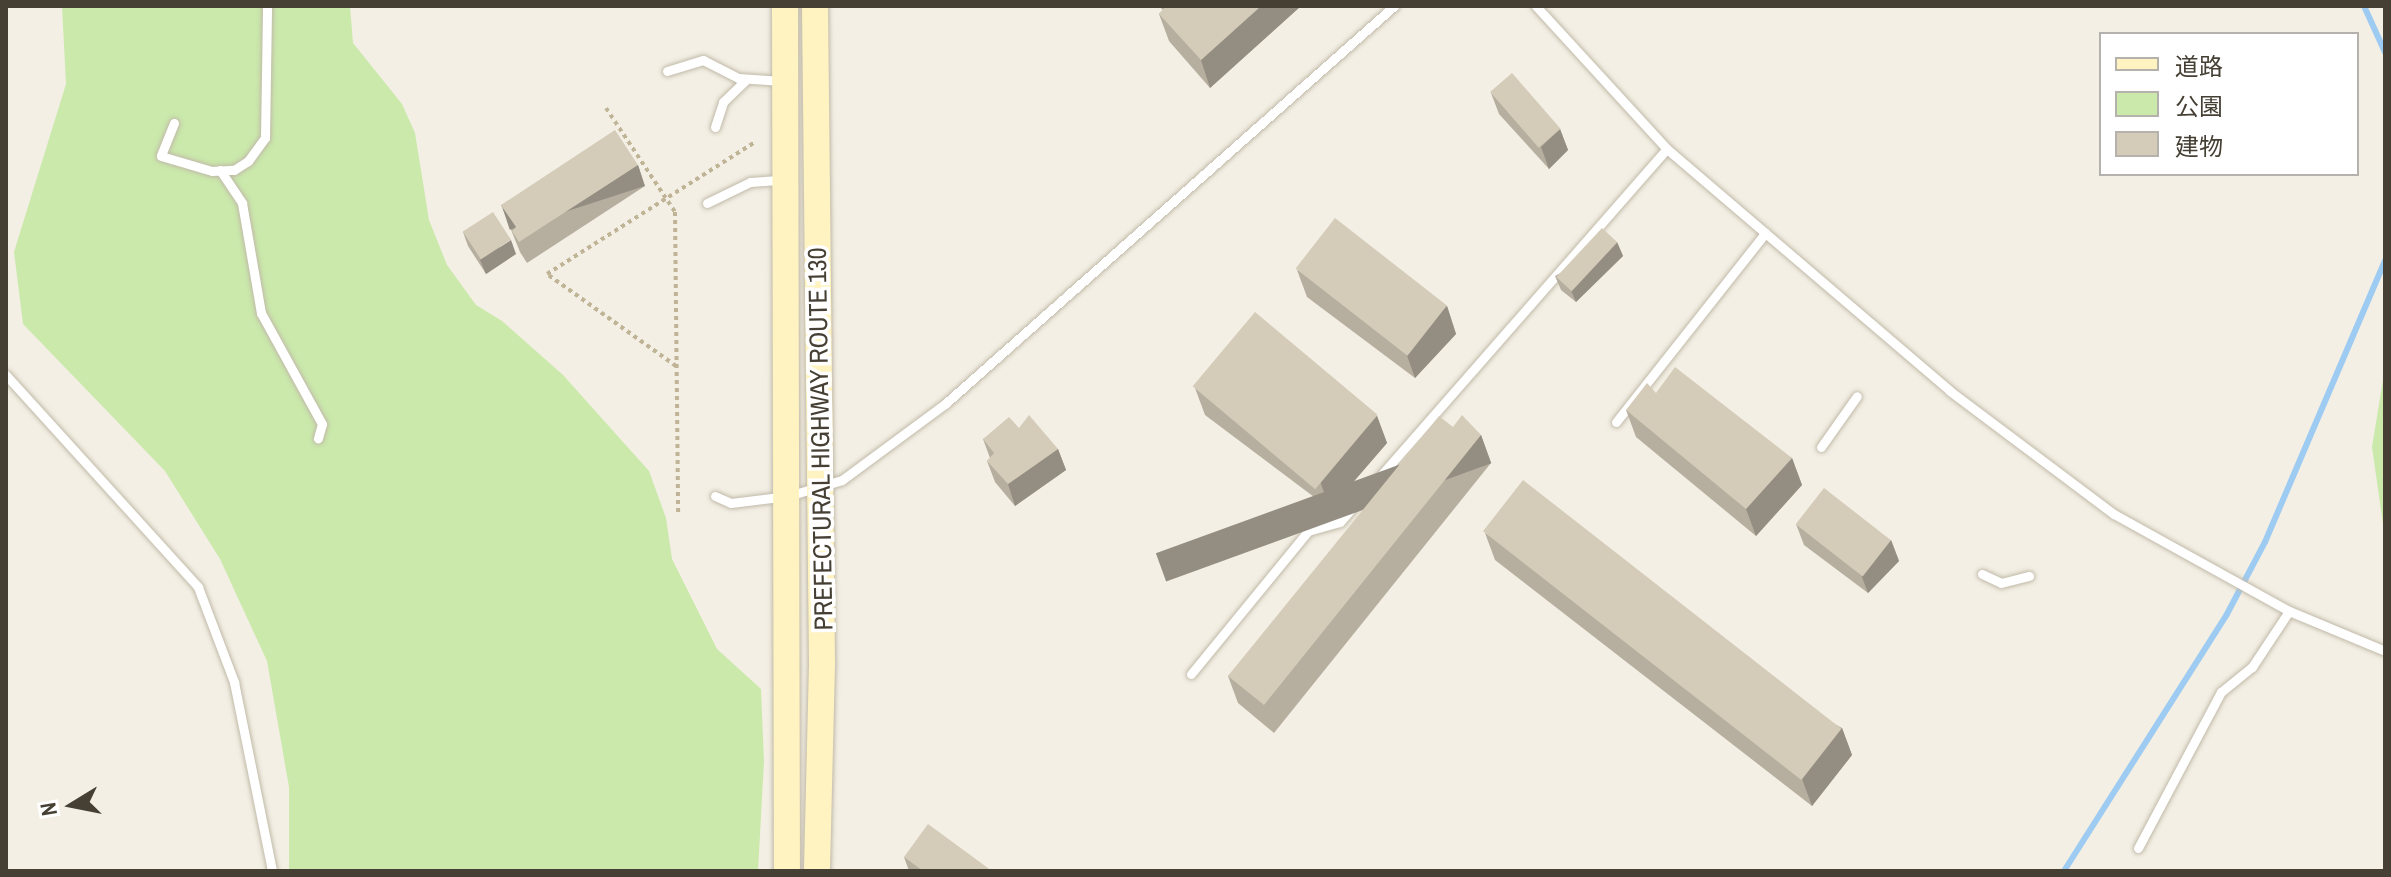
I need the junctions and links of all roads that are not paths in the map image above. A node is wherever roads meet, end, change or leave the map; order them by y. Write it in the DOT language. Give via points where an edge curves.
graph roads {
  1 [pos="267,6"];
  2 [pos="785,6"];
  3 [pos="815,6"];
  4 [pos="1394,6"];
  5 [pos="1536,6"];
  6 [pos="667,71"];
  7 [pos="746,80"];
  8 [pos="785,81"];
  9 [pos="174,123"];
  10 [pos="715,127"];
  11 [pos="1667,149"];
  12 [pos="220,170"];
  13 [pos="785,180"];
  14 [pos="707,203"];
  15 [pos="1765,233"];
  16 [pos="6,375"];
  17 [pos="1857,396"];
  18 [pos="1616,422"];
  19 [pos="318,438"];
  20 [pos="1821,447"];
  21 [pos="821,488"];
  22 [pos="715,496"];
  23 [pos="788,496"];
  24 [pos="1982,574"];
  25 [pos="2029,576"];
  26 [pos="2289,611"];
  27 [pos="2385,651"];
  28 [pos="1191,674"];
  29 [pos="787,803"];
  30 [pos="817,818"];
  31 [pos="2138,848"];
  32 [pos="272,871"];
  33 [pos="777,871"];
  34 [pos="787,871"];
  35 [pos="817,871"];
  36 [pos="824,871"];
  1 -- 12 [label="lane" via="265,138 248,161"];
  2 -- 8 [label="main road, PREFECTURAL HIGHWAY ROUTE 130"];
  3 -- 21 [label="main road, PREFECTURAL HIGHWAY ROUTE 130"];
  4 -- 21 [label="lane" via="946,403 842,480"];
  5 -- 11 [label="lane"];
  6 -- 7 [label="lane" via="703,60"];
  7 -- 8 [label="lane"];
  7 -- 10 [label="lane" via="723,102"];
  8 -- 13 [label="main road, PREFECTURAL HIGHWAY ROUTE 130"];
  9 -- 12 [label="lane" via="161,156"];
  11 -- 15 [label="lane"];
  11 -- 28 [label="lane" via="1340,522 1308,531"];
  12 -- 19 [label="lane" via="242,203 261,313 322,424"];
  13 -- 14 [label="lane" via="750,182"];
  13 -- 23 [label="main road, PREFECTURAL HIGHWAY ROUTE 130"];
  15 -- 18 [label="lane"];
  15 -- 26 [label="lane" via="1950,391 2114,514"];
  16 -- 32 [label="lane" via="198,587 234,682"];
  17 -- 20 [label="lane"];
  21 -- 23 [label="lane"];
  21 -- 30 [label="main road, PREFECTURAL HIGHWAY ROUTE 130"];
  22 -- 23 [label="lane" via="731,503"];
  23 -- 29 [label="main road, PREFECTURAL HIGHWAY ROUTE 130"];
  24 -- 25 [label="lane" via="2001,583"];
  26 -- 27 [label="lane"];
  26 -- 31 [label="lane" via="2252,667 2221,692"];
  29 -- 33 [label="main road"];
  29 -- 34 [label="main road, PREFECTURAL HIGHWAY ROUTE 130"];
  30 -- 35 [label="main road, PREFECTURAL HIGHWAY ROUTE 130"];
  30 -- 36 [label="main road"];
}
